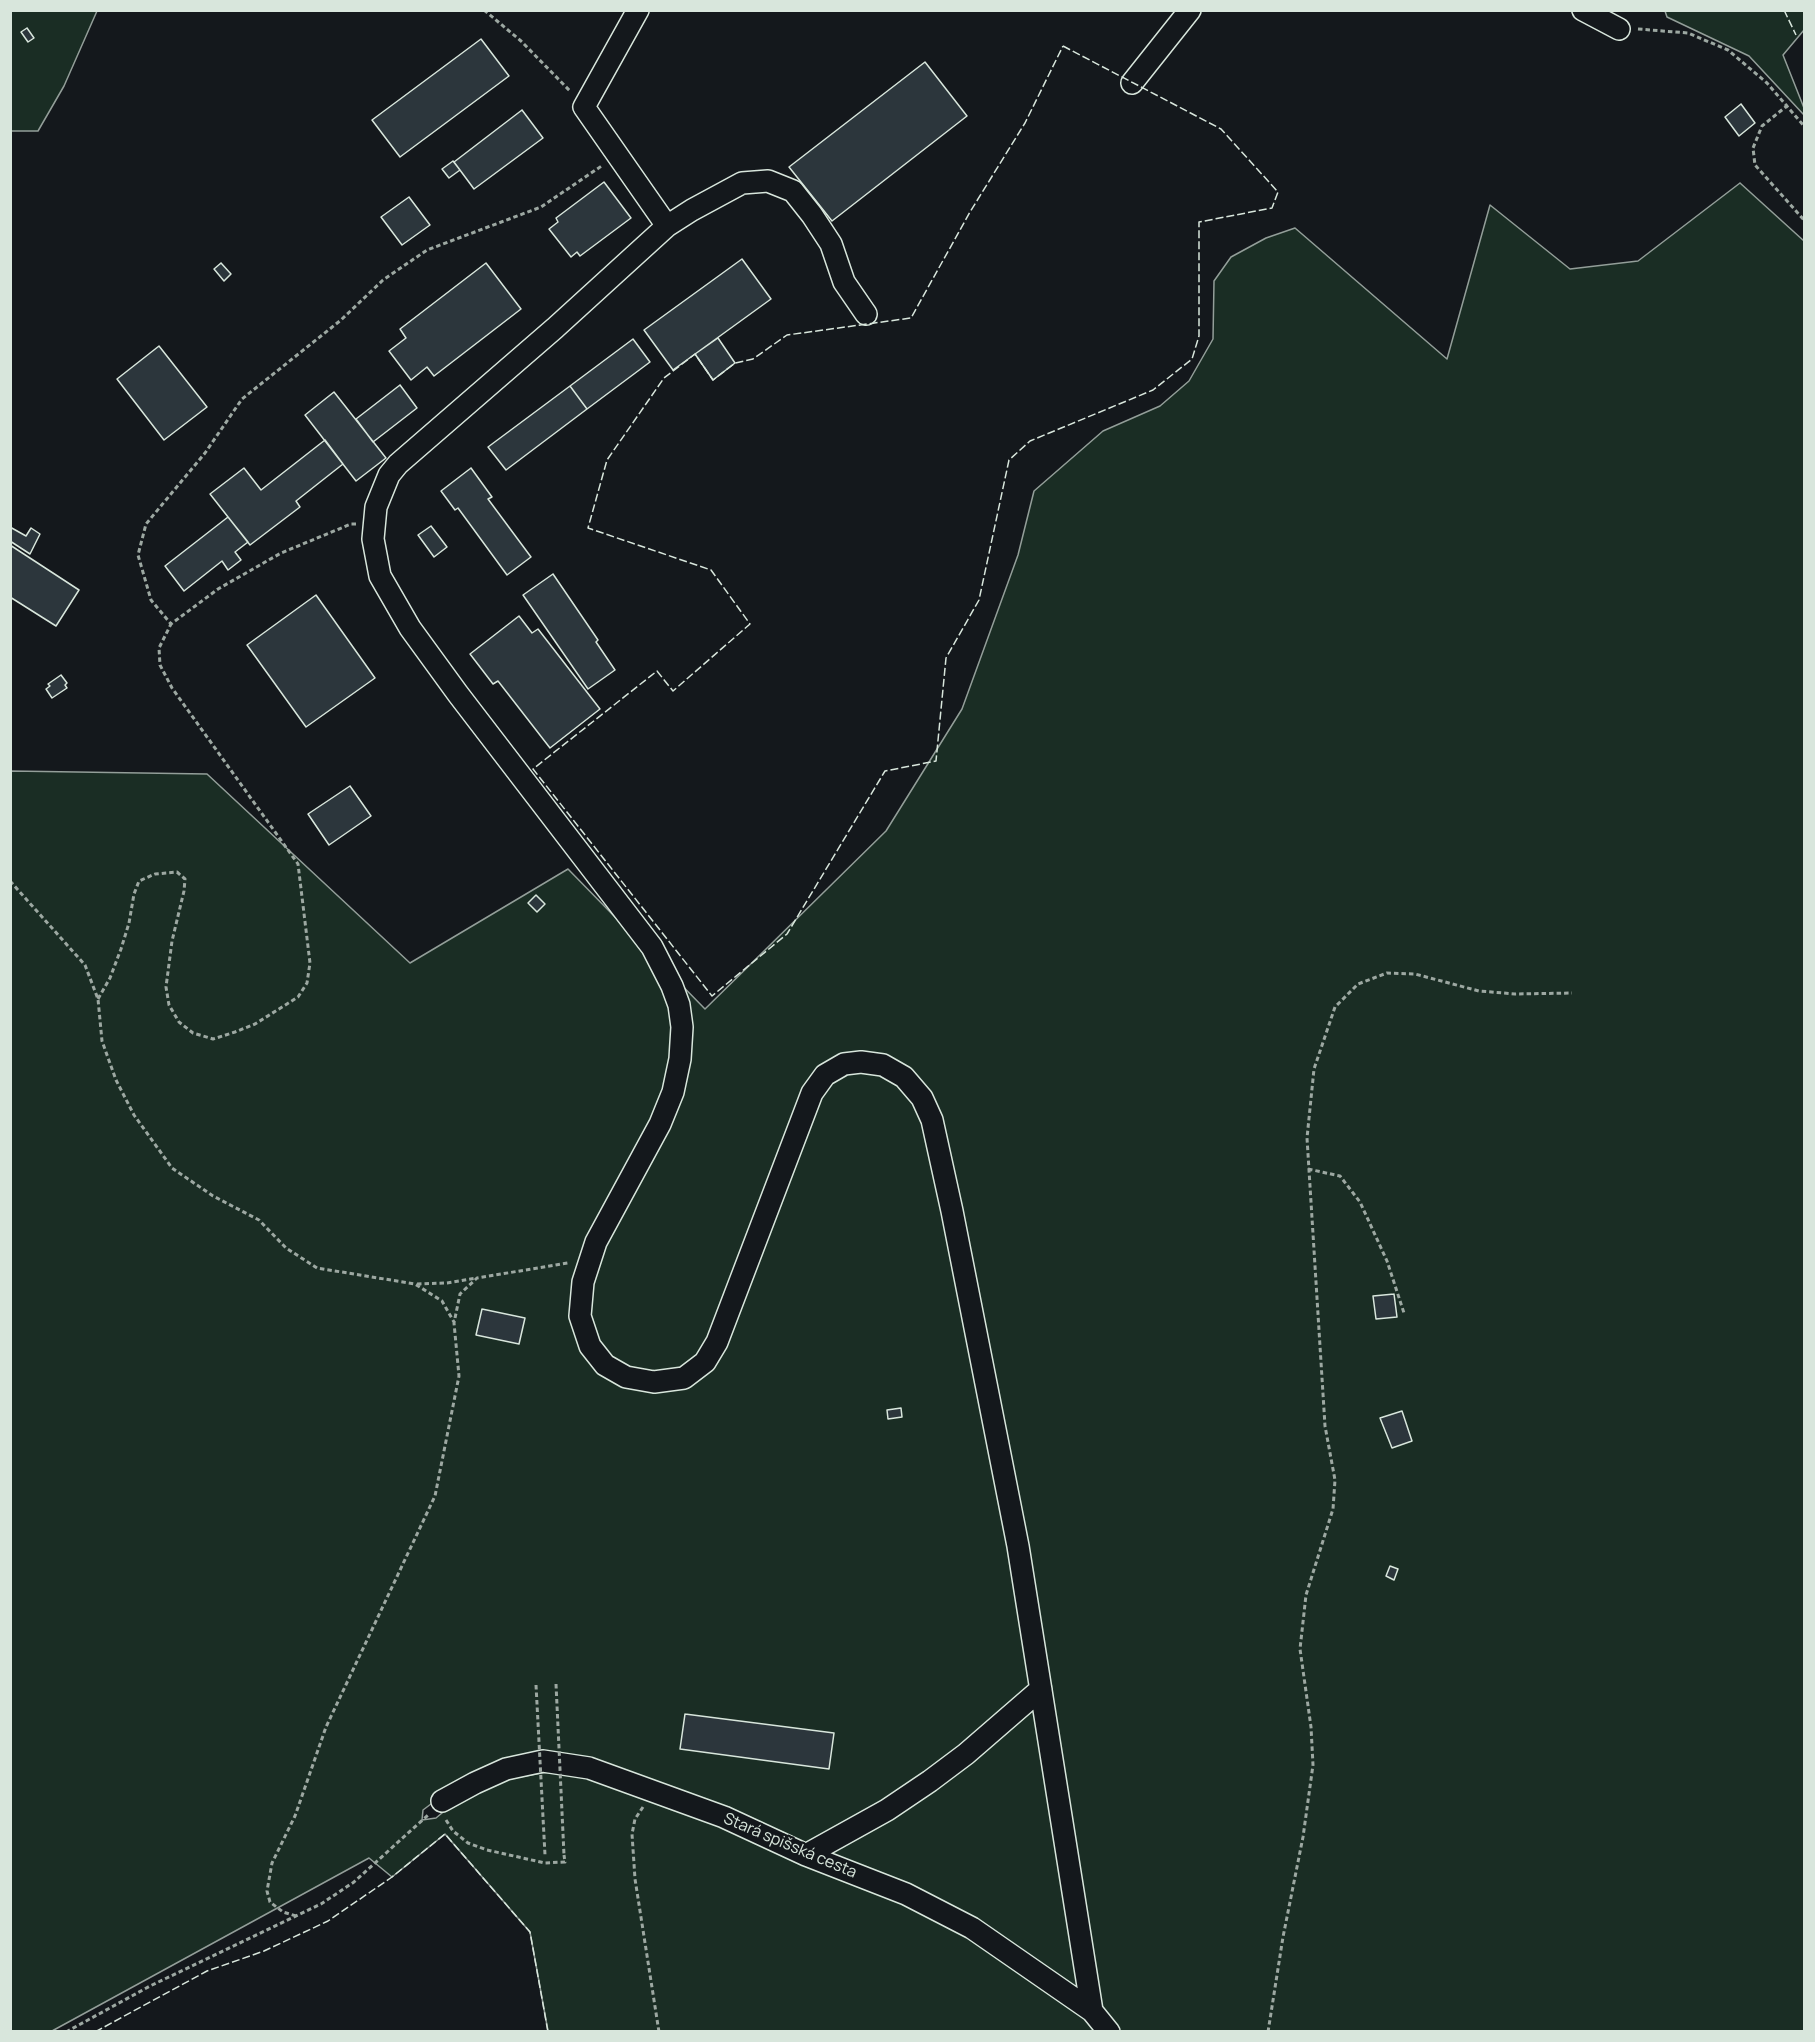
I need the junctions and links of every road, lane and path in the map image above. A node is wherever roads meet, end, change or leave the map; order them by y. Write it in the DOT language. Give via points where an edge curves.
graph roads {
  1 [pos="484,10"];
  2 [pos="638,10"];
  3 [pos="1190,10"];
  4 [pos="1583,10"];
  5 [pos="1628,29"];
  6 [pos="1132,82"];
  7 [pos="1788,105"];
  8 [pos="584,107"];
  9 [pos="1804,126"];
  10 [pos="617,156"];
  11 [pos="1804,220"];
  12 [pos="668,226"];
  13 [pos="866,314"];
  14 [pos="373,523"];
  15 [pos="171,624"];
  16 [pos="10,881"];
  17 [pos="1572,993"];
  18 [pos="98,999"];
  19 [pos="1308,1169"];
  20 [pos="596,1242"];
  21 [pos="477,1278"];
  22 [pos="415,1284"];
  23 [pos="1404,1313"];
  24 [pos="454,1323"];
  25 [pos="556,1684"];
  26 [pos="536,1685"];
  27 [pos="1041,1689"];
  28 [pos="658,1794"];
  29 [pos="442,1801"];
  30 [pos="806,1855"];
  31 [pos="545,1863"];
  32 [pos="296,1916"];
  33 [pos="1092,2011"];
  34 [pos="66,2031"];
  35 [pos="659,2031"];
  36 [pos="1109,2031"];
  37 [pos="1268,2031"];
  1 -- 8 [label="path" via="521,41"];
  2 -- 8 [label="street"];
  3 -- 6 [label="street"];
  4 -- 5 [label="street"];
  5 -- 7 [label="path" via="1688,33 1728,50"];
  7 -- 9 [label="path"];
  7 -- 11 [label="path" via="1762,126 1753,148 1755,165"];
  8 -- 10 [label="street"];
  10 -- 12 [label="street"];
  10 -- 15 [label="path" via="541,207 410,260 242,399 205,453 146,524 138,555 151,600"];
  12 -- 13 [label="street" via="742,183 768,181 793,191 831,244 844,282"];
  12 -- 14 [label="street" via="398,464 382,490"];
  14 -- 15 [label="path" via="351,524 281,554 218,589"];
  14 -- 20 [label="street" via="380,576 410,628 652,947 679,1005 680,1059 673,1092 660,1124"];
  15 -- 18 [label="path" via="159,648 160,665 172,688 298,864 310,963 307,983 298,997 255,1024 213,1039 193,1033 179,1022 169,1005 166,987 184,891 185,879 177,872 155,874 139,881 121,949"];
  16 -- 18 [label="path" via="85,964"];
  17 -- 19 [label="path" via="1479,991 1415,974 1388,973 1358,984 1335,1007 1314,1069"];
  18 -- 22 [label="path" via="102,1041 116,1080 134,1115 172,1168 259,1220 286,1248 317,1268"];
  19 -- 23 [label="path" via="1341,1176 1360,1202 1388,1261"];
  19 -- 37 [label="path" via="1325,1426 1335,1480 1333,1509 1306,1595 1300,1649 1313,1765"];
  20 -- 21 [label="path" via="566,1265"];
  20 -- 27 [label="street" via="583,1282 580,1316 590,1346 605,1365 626,1377 654,1382 684,1378 705,1362 717,1342 812,1093 825,1075 844,1064 861,1062 883,1065 903,1077 922,1098 932,1120 950,1199 1018,1546"];
  21 -- 22 [label="path"];
  21 -- 24 [label="path" via="460,1294"];
  22 -- 24 [label="path" via="442,1301"];
  24 -- 32 [label="path" via="459,1376 435,1496 326,1727 295,1816 272,1863 267,1891 270,1902"];
  25 -- 31 [label="path, bridge" via="565,1862"];
  26 -- 31 [label="path, bridge"];
  27 -- 30 [label="street" via="930,1781"];
  27 -- 33 [label="street"];
  28 -- 29 [label="street, Stará spišská cesta" via="589,1768 543,1761 506,1769"];
  28 -- 30 [label="street, Stará spišská cesta" via="724,1817"];
  28 -- 35 [label="path" via="635,1819 632,1834 635,1879"];
  29 -- 31 [label="path" via="445,1819 468,1843"];
  29 -- 32 [label="path" via="354,1882"];
  30 -- 33 [label="street, Stará spišská cesta" via="906,1894 972,1928"];
  32 -- 34 [label="path"];
  33 -- 36 [label="street, Stará spišská cesta"];
}
